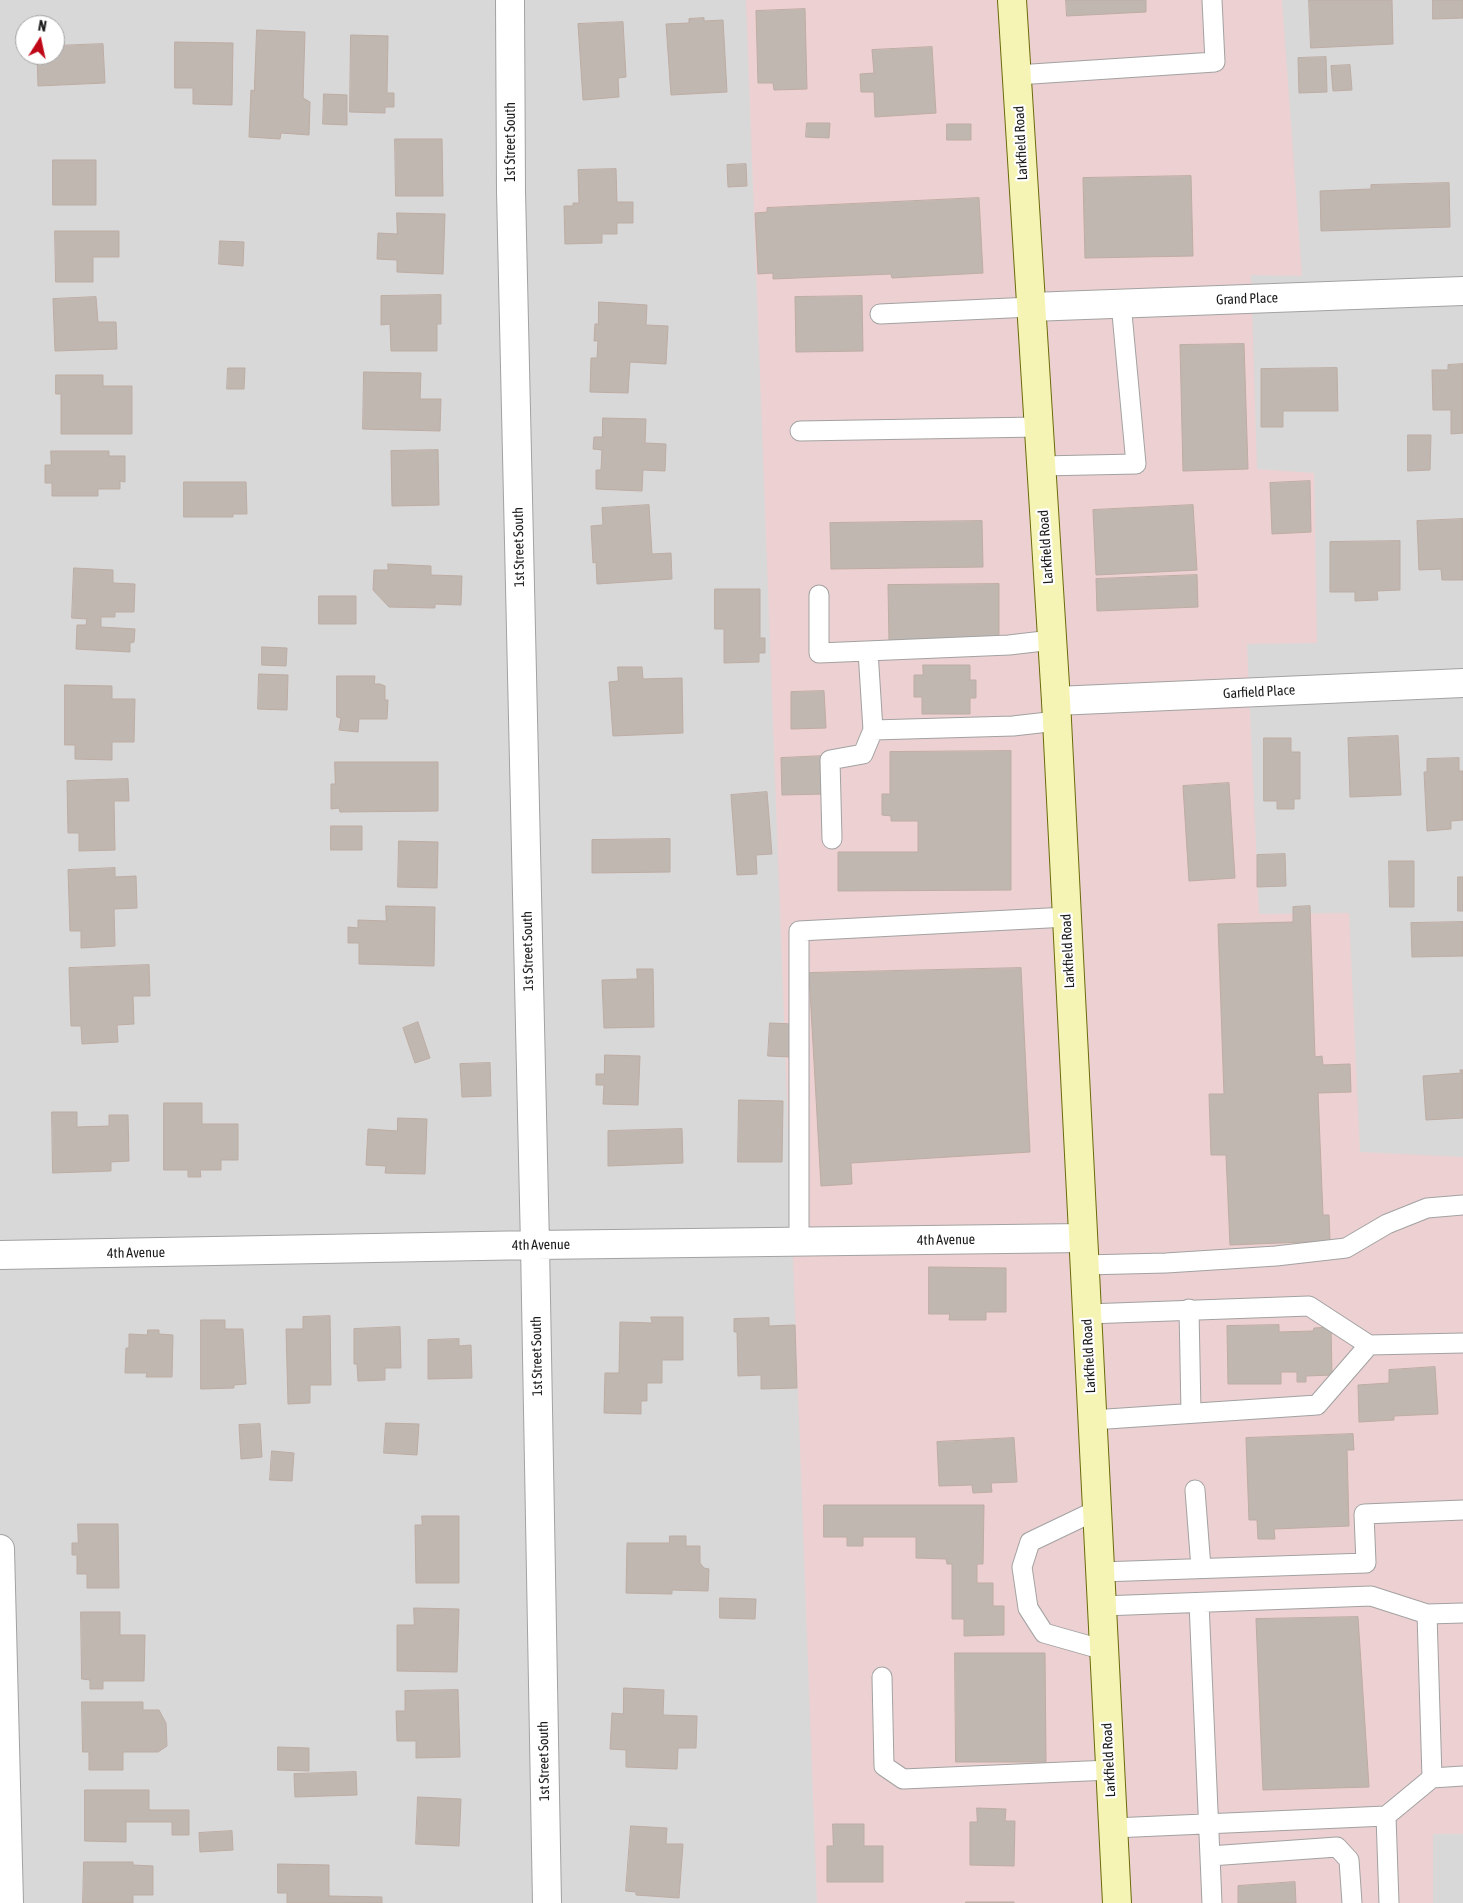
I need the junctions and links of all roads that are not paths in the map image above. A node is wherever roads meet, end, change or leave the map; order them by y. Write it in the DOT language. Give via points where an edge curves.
graph roads {
  1 [pos="510,0"];
  2 [pos="1012,0"];
  3 [pos="1212,0"];
  4 [pos="1017,75"];
  5 [pos="1463,291"];
  6 [pos="1121,304"];
  7 [pos="1031,307"];
  8 [pos="880,314"];
  9 [pos="1038,427"];
  10 [pos="800,430"];
  11 [pos="1041,466"];
  12 [pos="819,595"];
  13 [pos="1052,640"];
  14 [pos="868,651"];
  15 [pos="1463,683"];
  16 [pos="1056,711"];
  17 [pos="873,730"];
  18 [pos="832,839"];
  19 [pos="1067,917"];
  20 [pos="1463,1205"];
  21 [pos="799,1242"];
  22 [pos="535,1245"];
  23 [pos="1083,1252"];
  24 [pos="0,1255"];
  25 [pos="1189,1309"];
  26 [pos="1086,1314"];
  27 [pos="1463,1343"];
  28 [pos="1369,1345"];
  29 [pos="1191,1413"];
  30 [pos="1092,1420"];
  31 [pos="1195,1490"];
  32 [pos="1096,1510"];
  33 [pos="1463,1510"];
  34 [pos="0,1549"];
  35 [pos="1201,1568"];
  36 [pos="1100,1572"];
  37 [pos="1199,1602"];
  38 [pos="1102,1606"];
  39 [pos="1426,1614"];
  40 [pos="1463,1614"];
  41 [pos="1104,1650"];
  42 [pos="882,1677"];
  43 [pos="1110,1770"];
  44 [pos="1463,1776"];
  45 [pos="1432,1778"];
  46 [pos="1386,1816"];
  47 [pos="1209,1824"];
  48 [pos="1113,1828"];
  49 [pos="1210,1856"];
  50 [pos="9,1903"];
  51 [pos="547,1903"];
  52 [pos="1117,1903"];
  53 [pos="1212,1903"];
  54 [pos="1352,1903"];
  55 [pos="1389,1903"];
  1 -- 22 [label="street, 1st Street South" via="511,191"];
  2 -- 4 [label="main road, Larkfield Road"];
  3 -- 4 [label="lane" via="1215,62"];
  4 -- 7 [label="main road, Larkfield Road"];
  5 -- 6 [label="street, Grand Place"];
  6 -- 7 [label="street, Grand Place"];
  6 -- 11 [label="lane" via="1136,464"];
  7 -- 8 [label="lane"];
  7 -- 9 [label="main road, Larkfield Road"];
  9 -- 10 [label="lane"];
  9 -- 11 [label="main road, Larkfield Road"];
  11 -- 13 [label="main road, Larkfield Road"];
  12 -- 14 [label="lane" via="819,653"];
  13 -- 14 [label="lane"];
  13 -- 16 [label="main road, Larkfield Road"];
  14 -- 17 [label="lane"];
  15 -- 16 [label="street, Garfield Place"];
  16 -- 17 [label="lane" via="1013,726"];
  16 -- 19 [label="main road, Larkfield Road"];
  17 -- 18 [label="lane" via="863,754 830,760"];
  19 -- 21 [label="lane" via="799,931"];
  19 -- 23 [label="main road, Larkfield Road"];
  20 -- 23 [label="lane" via="1427,1208 1387,1224 1346,1248 1166,1263"];
  21 -- 22 [label="street, 4th Avenue"];
  21 -- 23 [label="street, 4th Avenue"];
  22 -- 24 [label="street, 4th Avenue"];
  22 -- 51 [label="street, 1st Street South"];
  23 -- 26 [label="main road, Larkfield Road"];
  25 -- 26 [label="lane"];
  25 -- 28 [label="lane" via="1309,1306"];
  25 -- 29 [label="lane"];
  26 -- 30 [label="main road, Larkfield Road"];
  27 -- 28 [label="lane"];
  28 -- 29 [label="lane" via="1317,1405"];
  29 -- 30 [label="lane"];
  30 -- 32 [label="main road, Larkfield Road"];
  31 -- 35 [label="lane"];
  32 -- 36 [label="main road, Larkfield Road"];
  32 -- 41 [label="lane" via="1030,1542 1022,1567 1028,1608 1044,1633"];
  33 -- 35 [label="lane" via="1364,1514 1366,1562"];
  34 -- 50 [label="street"];
  35 -- 36 [label="lane"];
  36 -- 38 [label="main road, Larkfield Road"];
  37 -- 38 [label="lane"];
  37 -- 39 [label="lane" via="1371,1596"];
  37 -- 47 [label="lane"];
  38 -- 41 [label="main road, Larkfield Road"];
  39 -- 40 [label="lane"];
  39 -- 45 [label="lane"];
  41 -- 43 [label="main road, Larkfield Road"];
  42 -- 43 [label="lane" via="884,1766 903,1779"];
  43 -- 48 [label="main road, Larkfield Road"];
  44 -- 45 [label="lane"];
  45 -- 46 [label="lane"];
  46 -- 47 [label="lane"];
  46 -- 55 [label="lane"];
  47 -- 48 [label="lane"];
  47 -- 49 [label="lane"];
  48 -- 52 [label="main road, Larkfield Road"];
  49 -- 53 [label="lane"];
  49 -- 54 [label="lane" via="1337,1848 1349,1860"];
}
